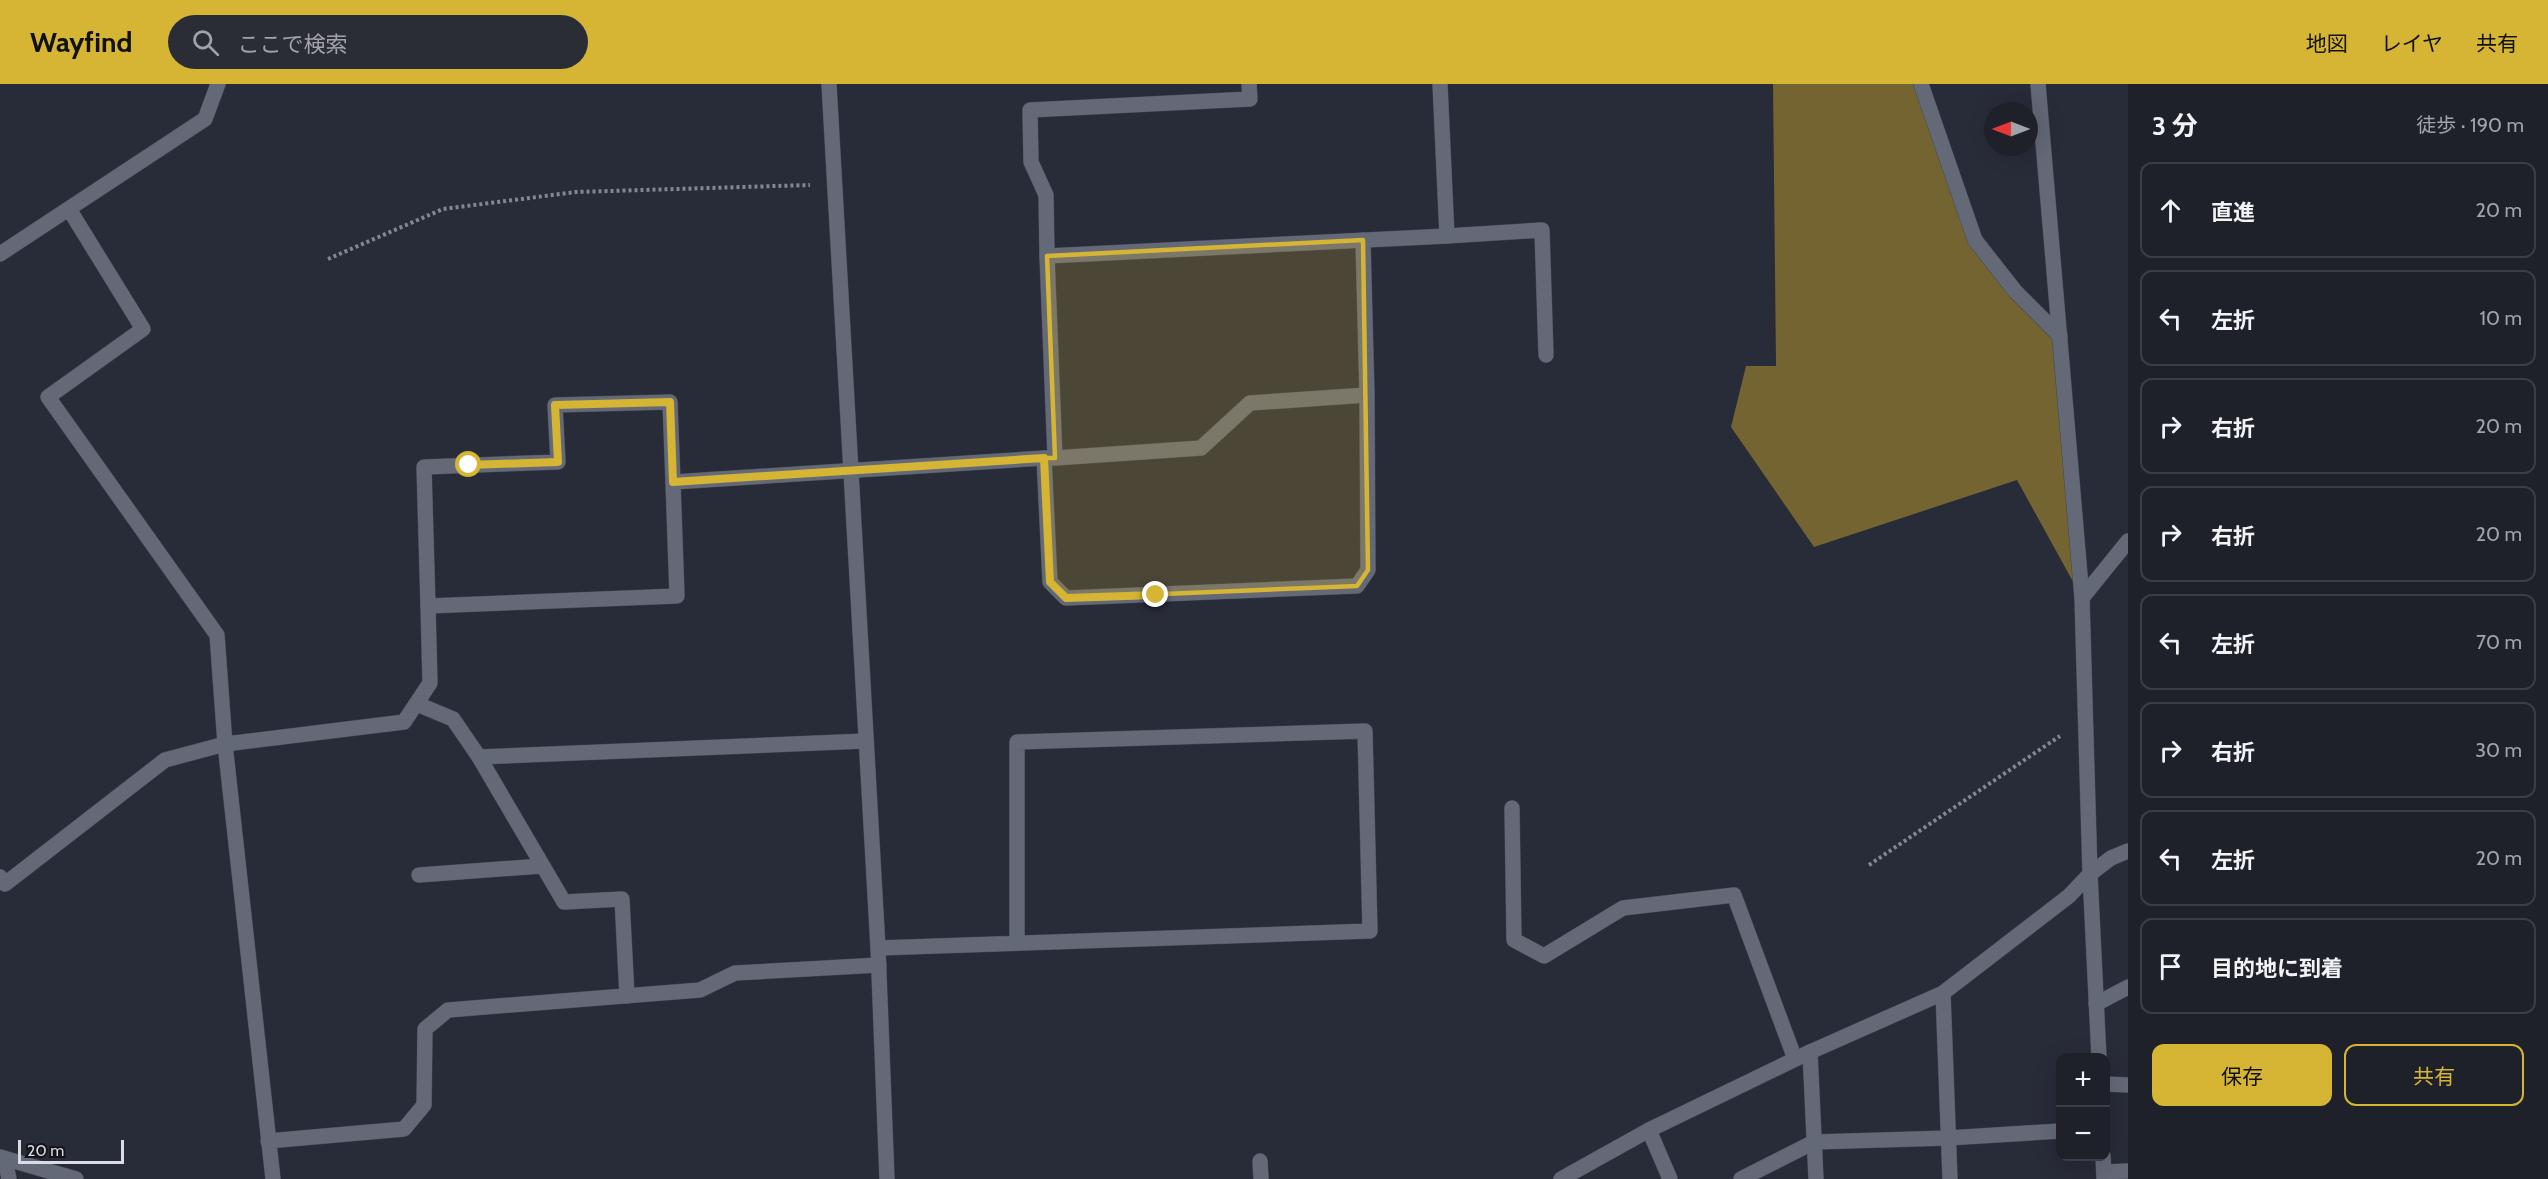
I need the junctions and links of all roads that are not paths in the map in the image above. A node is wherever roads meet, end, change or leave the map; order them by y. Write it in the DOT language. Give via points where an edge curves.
graph roads {
  1 [pos="218,84"];
  2 [pos="829,84"];
  3 [pos="1249,84"];
  4 [pos="1440,84"];
  5 [pos="1921,84"];
  6 [pos="2038,84"];
  7 [pos="69,209"];
  8 [pos="1447,236"];
  9 [pos="1363,240"];
  10 [pos="0,254"];
  11 [pos="1047,256"];
  12 [pos="2060,336"];
  13 [pos="1546,355"];
  14 [pos="1367,395"];
  15 [pos="1050,458"];
  16 [pos="851,471"];
  17 [pos="673,482"];
  18 [pos="2128,541"];
  19 [pos="2082,598"];
  20 [pos="428,606"];
  21 [pos="417,704"];
  22 [pos="866,741"];
  23 [pos="225,744"];
  24 [pos="479,757"];
  25 [pos="1512,808"];
  26 [pos="2128,851"];
  27 [pos="542,866"];
  28 [pos="2090,874"];
  29 [pos="419,875"];
  30 [pos="2,884"];
  31 [pos="1017,943"];
  32 [pos="878,948"];
  33 [pos="879,965"];
  34 [pos="2128,987"];
  35 [pos="1943,993"];
  36 [pos="627,996"];
  37 [pos="2096,1004"];
  38 [pos="1810,1052"];
  39 [pos="2099,1053"];
  40 [pos="1795,1059"];
  41 [pos="2110,1084"];
  42 [pos="2128,1085"];
  43 [pos="1649,1130"];
  44 [pos="2056,1131"];
  45 [pos="1948,1138"];
  46 [pos="268,1141"];
  47 [pos="1814,1142"];
  48 [pos="3,1158"];
  49 [pos="1260,1161"];
  50 [pos="2103,1161"];
  51 [pos="2128,1171"];
  52 [pos="2104,1176"];
  53 [pos="9,1179"];
  54 [pos="75,1179"];
  55 [pos="273,1179"];
  56 [pos="887,1179"];
  57 [pos="1261,1179"];
  58 [pos="1561,1179"];
  59 [pos="1670,1179"];
  60 [pos="1741,1179"];
  61 [pos="1815,1179"];
  62 [pos="1950,1179"];
  1 -- 7 [label="street" via="205,119"];
  2 -- 16 [label="street"];
  3 -- 11 [label="street" via="1250,99 1030,110 1031,162 1046,195"];
  4 -- 8 [label="street"];
  5 -- 12 [label="street" via="1975,240 2015,291"];
  6 -- 12 [label="street"];
  7 -- 10 [label="street"];
  7 -- 23 [label="street" via="143,329 48,397 217,634"];
  8 -- 9 [label="street"];
  8 -- 13 [label="street" via="1542,230"];
  9 -- 11 [label="street"];
  9 -- 14 [label="street"];
  11 -- 15 [label="street"];
  12 -- 19 [label="street"];
  14 -- 15 [label="street" via="1250,403 1201,448"];
  14 -- 15 [label="street" via="1368,570 1357,586 1066,598 1050,582"];
  15 -- 16 [label="street"];
  16 -- 17 [label="street"];
  16 -- 22 [label="street"];
  17 -- 20 [label="street" via="677,596"];
  17 -- 20 [label="street" via="670,402 555,405 558,462 424,467"];
  18 -- 19 [label="street"];
  19 -- 28 [label="street"];
  20 -- 21 [label="street" via="430,683"];
  21 -- 23 [label="street" via="404,722"];
  21 -- 24 [label="street" via="453,719"];
  22 -- 24 [label="street"];
  22 -- 32 [label="street"];
  23 -- 30 [label="street" via="165,760"];
  23 -- 46 [label="street"];
  24 -- 27 [label="street"];
  25 -- 40 [label="street" via="1514,940 1544,956 1623,908 1734,895"];
  26 -- 28 [label="street"];
  27 -- 29 [label="street"];
  27 -- 36 [label="street" via="564,902 622,899"];
  28 -- 35 [label="street" via="2069,896"];
  28 -- 37 [label="street"];
  31 -- 31 [label="street" via="1017,742 1365,731 1370,931"];
  31 -- 32 [label="street"];
  32 -- 33 [label="street"];
  33 -- 36 [label="street" via="735,973 700,990"];
  33 -- 56 [label="street"];
  34 -- 37 [label="street"];
  35 -- 38 [label="street"];
  35 -- 45 [label="street"];
  36 -- 46 [label="street" via="448,1010 426,1029 424,1105 404,1129"];
  37 -- 39 [label="street"];
  38 -- 40 [label="street"];
  38 -- 47 [label="street"];
  40 -- 43 [label="street"];
  41 -- 42 [label="street"];
  43 -- 58 [label="street"];
  43 -- 59 [label="street"];
  44 -- 45 [label="street"];
  45 -- 47 [label="street"];
  45 -- 62 [label="street"];
  46 -- 55 [label="street"];
  47 -- 60 [label="street"];
  47 -- 61 [label="street"];
  48 -- 53 [label="street"];
  48 -- 54 [label="street"];
  49 -- 57 [label="street"];
  50 -- 52 [label="street"];
  51 -- 52 [label="street"];
}
